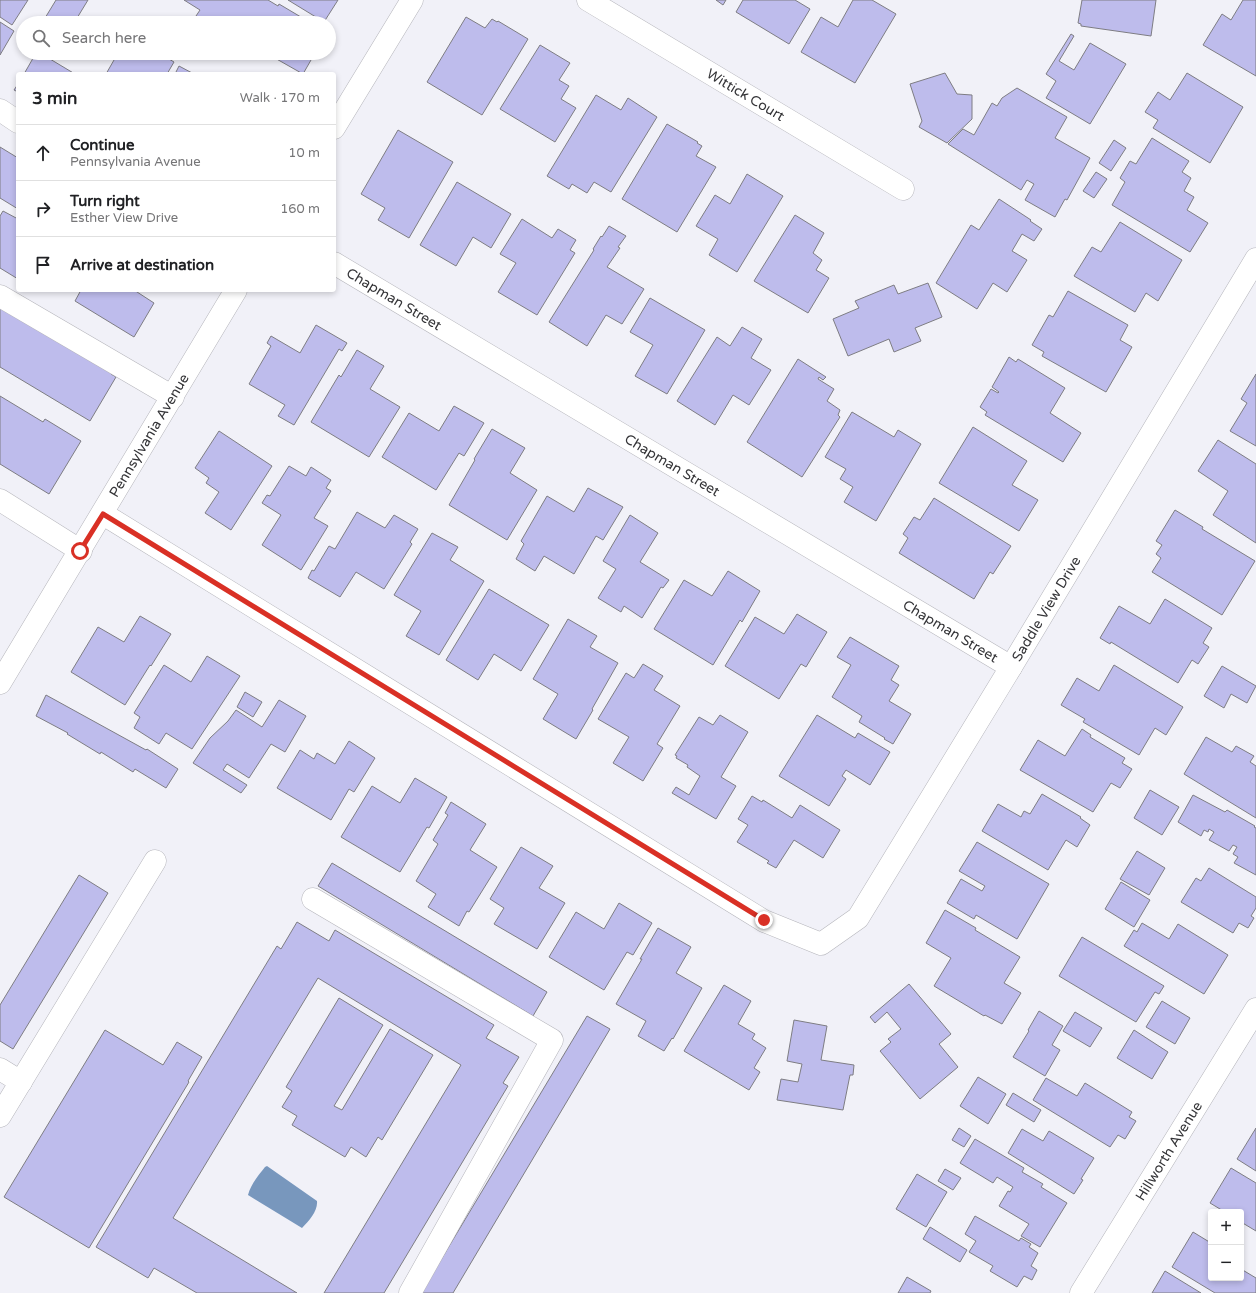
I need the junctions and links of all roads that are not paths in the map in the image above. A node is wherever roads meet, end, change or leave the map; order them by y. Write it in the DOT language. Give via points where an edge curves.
graph roads {
  1 [pos="412,0"];
  2 [pos="588,0"];
  3 [pos="0,110"];
  4 [pos="16,121"];
  5 [pos="336,125"];
  6 [pos="903,189"];
  7 [pos="1256,259"];
  8 [pos="336,264"];
  9 [pos="235,292"];
  10 [pos="0,296"];
  11 [pos="172,397"];
  12 [pos="0,500"];
  13 [pos="103,514"];
  14 [pos="80,551"];
  15 [pos="1011,667"];
  16 [pos="0,683"];
  17 [pos="155,861"];
  18 [pos="313,899"];
  19 [pos="1256,1009"];
  20 [pos="0,1069"];
  21 [pos="21,1082"];
  22 [pos="0,1116"];
  23 [pos="410,1293"];
  24 [pos="1081,1293"];
  1 -- 5 [label="street"];
  2 -- 6 [label="street, Wittick Court"];
  3 -- 4 [label="street"];
  7 -- 15 [label="street, Saddle View Drive"];
  8 -- 15 [label="street, Chapman Street"];
  9 -- 11 [label="street, Pennsylvania Avenue"];
  10 -- 11 [label="street"];
  11 -- 13 [label="street, Pennsylvania Avenue"];
  12 -- 14 [label="street"];
  13 -- 14 [label="street, Pennsylvania Avenue"];
  13 -- 15 [label="street, Saddle View Drive" via="764,920 821,944 858,918"];
  14 -- 16 [label="street, Pennsylvania Avenue"];
  17 -- 21 [label="street"];
  18 -- 23 [label="street" via="552,1040"];
  19 -- 24 [label="street, Hillworth Avenue"];
  20 -- 21 [label="street"];
  21 -- 22 [label="street"];
}
